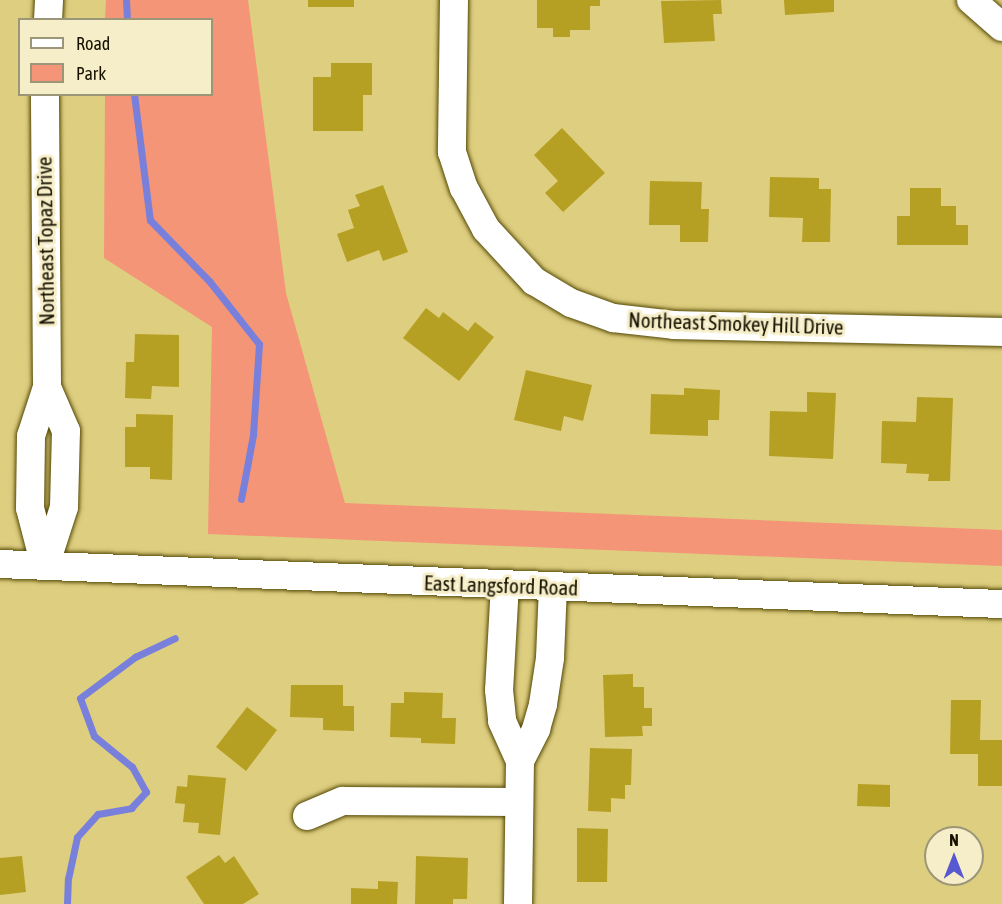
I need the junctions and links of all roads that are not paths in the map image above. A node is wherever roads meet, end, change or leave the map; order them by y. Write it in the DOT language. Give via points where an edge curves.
graph roads {
  1 [pos="49,0"];
  2 [pos="454,0"];
  3 [pos="971,0"];
  4 [pos="48,18"];
  5 [pos="1002,27"];
  6 [pos="45,96"];
  7 [pos="1002,332"];
  8 [pos="0,564"];
  9 [pos="45,566"];
  10 [pos="505,584"];
  11 [pos="553,587"];
  12 [pos="1002,604"];
  13 [pos="520,761"];
  14 [pos="519,802"];
  15 [pos="307,816"];
  16 [pos="518,904"];
  1 -- 4 [label="street"];
  2 -- 7 [label="street, Northeast Smokey Hill Drive" via="452,152 464,188 486,230 534,281 572,303 613,318 674,325"];
  3 -- 5 [label="street"];
  6 -- 9 [label="street, Northeast Topaz Drive" via="47,387 66,431 64,507"];
  8 -- 9 [label="street, East Langsford Road"];
  9 -- 10 [label="street, East Langsford Road"];
  10 -- 11 [label="street, East Langsford Road"];
  10 -- 13 [label="street" via="499,690 502,721"];
  11 -- 12 [label="street, East Langsford Road"];
  11 -- 13 [label="street" via="543,704"];
  13 -- 14 [label="street"];
  14 -- 15 [label="street" via="344,801"];
  14 -- 16 [label="street"];
}
